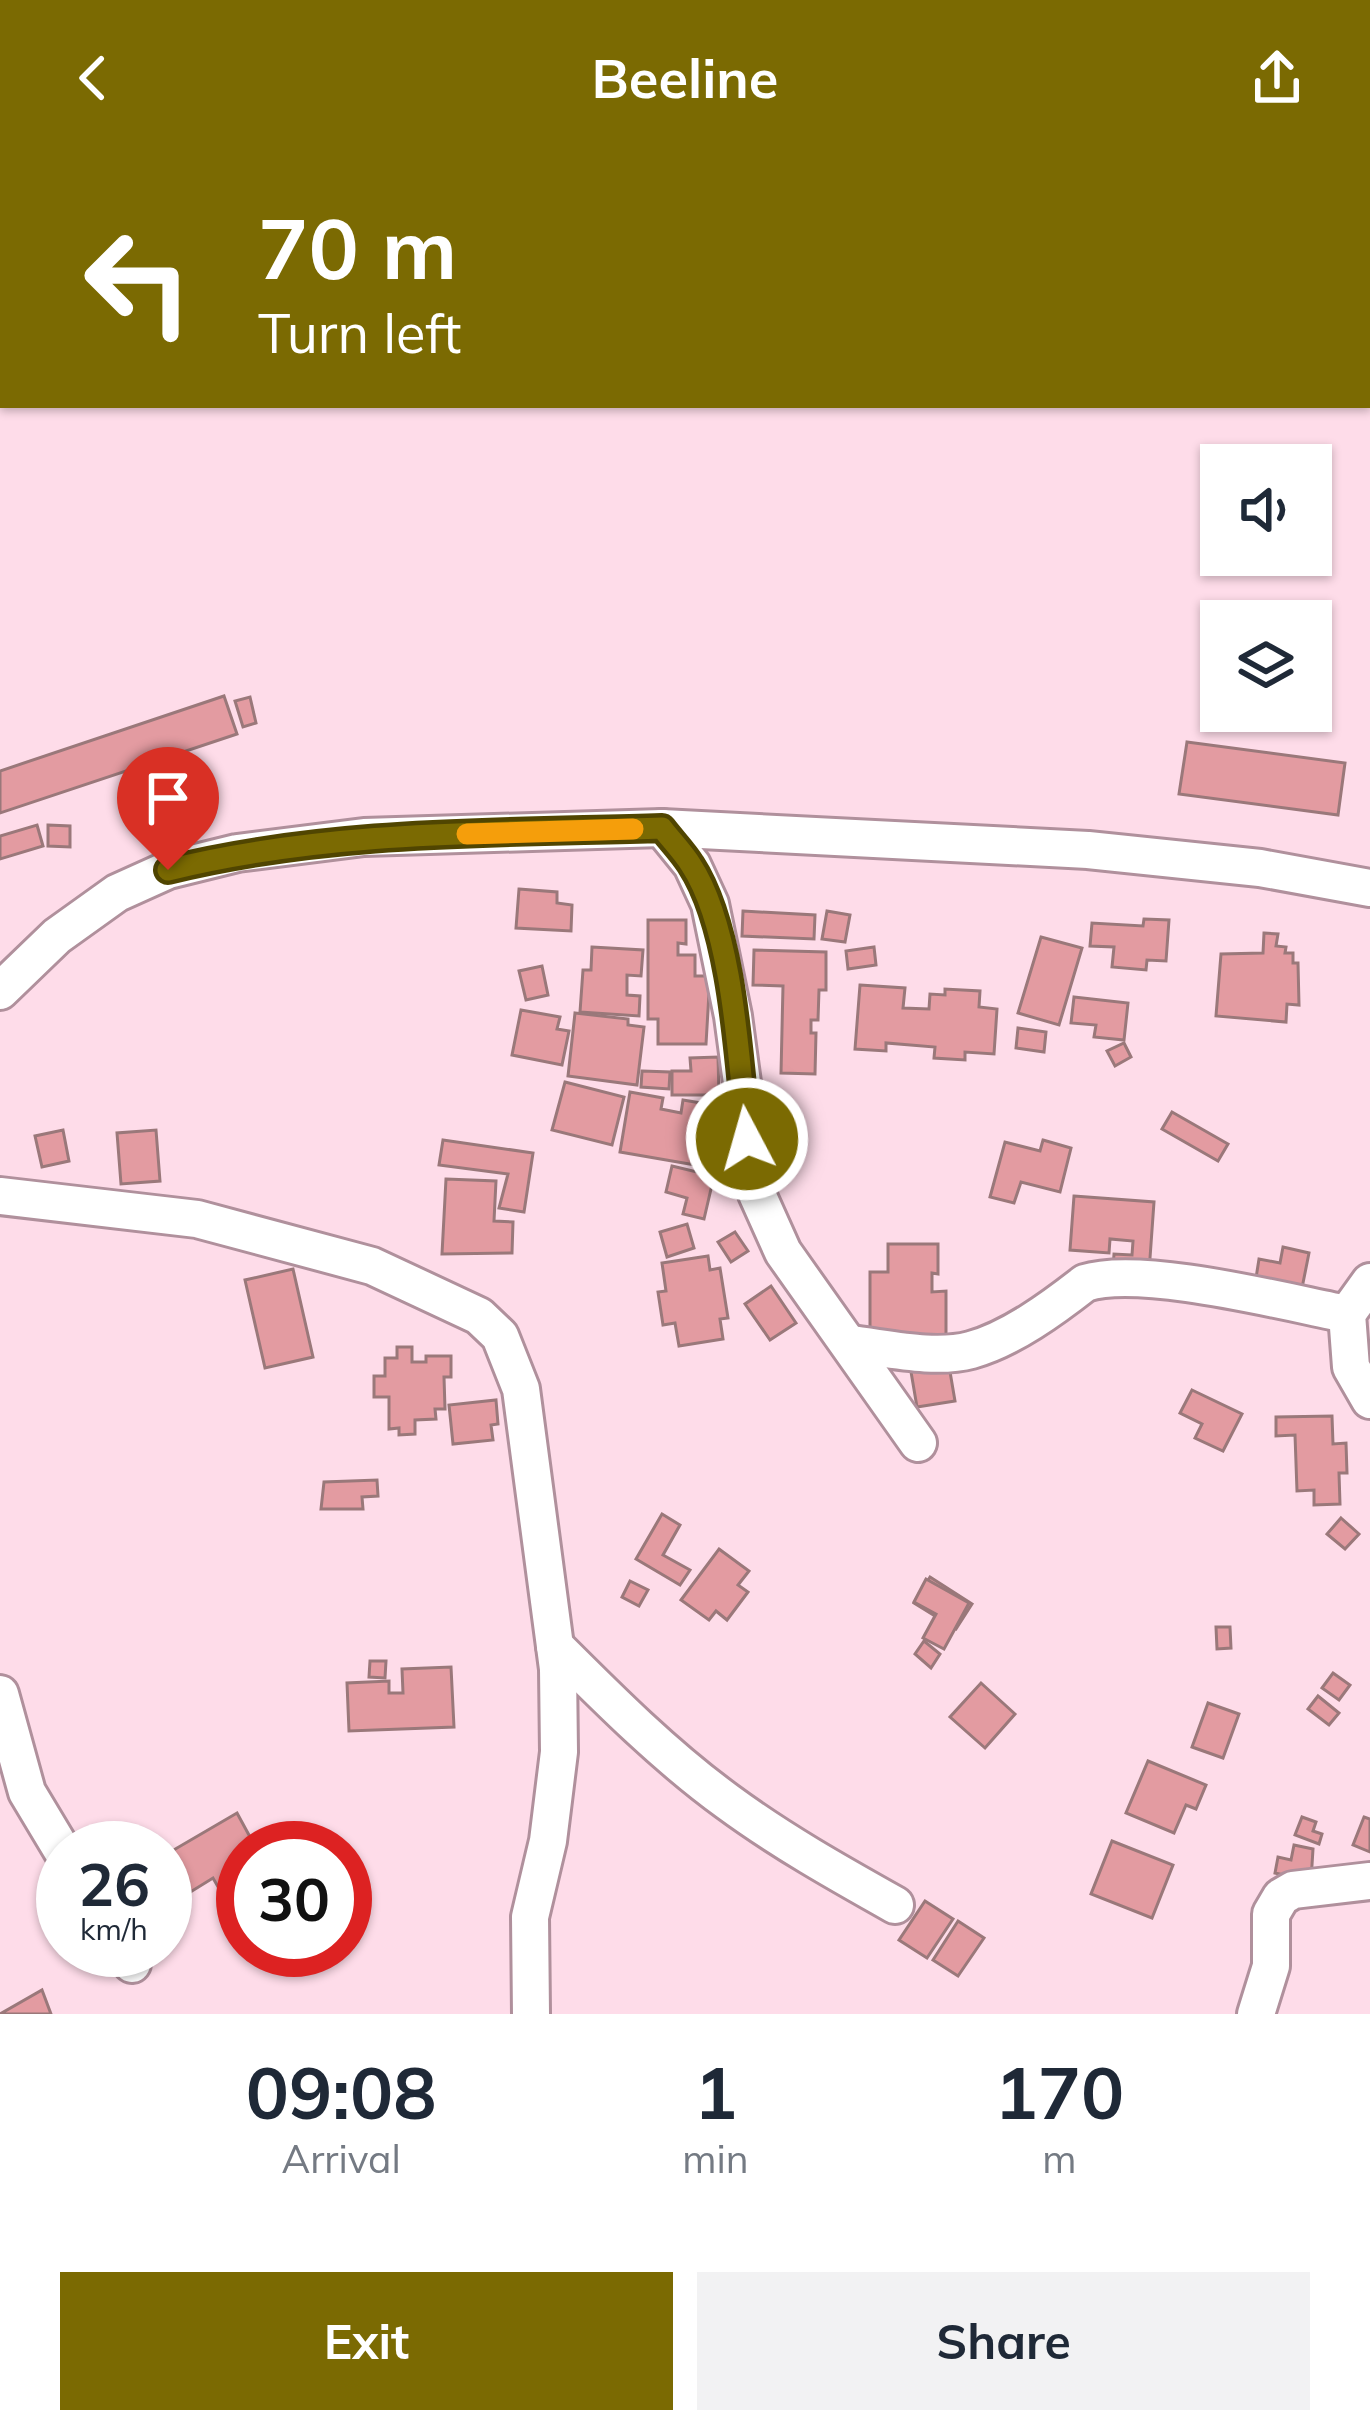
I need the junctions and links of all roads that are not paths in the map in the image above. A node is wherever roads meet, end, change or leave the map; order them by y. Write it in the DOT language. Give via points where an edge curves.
graph roads {
  1 [pos="662,828"];
  2 [pos="1370,888"];
  3 [pos="0,991"];
  4 [pos="0,1196"];
  5 [pos="1370,1282"];
  6 [pos="1347,1314"];
  7 [pos="849,1344"];
  8 [pos="1370,1400"];
  9 [pos="918,1443"];
  10 [pos="555,1646"];
  11 [pos="0,1694"];
  12 [pos="45,1821"];
  13 [pos="1370,1881"];
  14 [pos="895,1905"];
  15 [pos="531,2014"];
  16 [pos="1256,2014"];
  1 -- 2 [label="street" via="1088,850"];
  1 -- 3 [label="street" via="364,837 191,864 117,893"];
  1 -- 7 [label="street" via="710,904 757,1194 783,1252"];
  4 -- 10 [label="street" via="197,1220 373,1266 479,1316 500,1336 521,1390"];
  5 -- 6 [label="street"];
  6 -- 7 [label="street" via="1175,1282 1100,1279 968,1351"];
  6 -- 8 [label="street" via="1351,1367"];
  7 -- 9 [label="street"];
  10 -- 14 [label="street" via="725,1800"];
  10 -- 15 [label="street" via="559,1752 530,1917"];
  11 -- 12 [label="street" via="28,1792"];
  13 -- 16 [label="street" via="1281,1897 1271,1914 1271,1966"];
}
